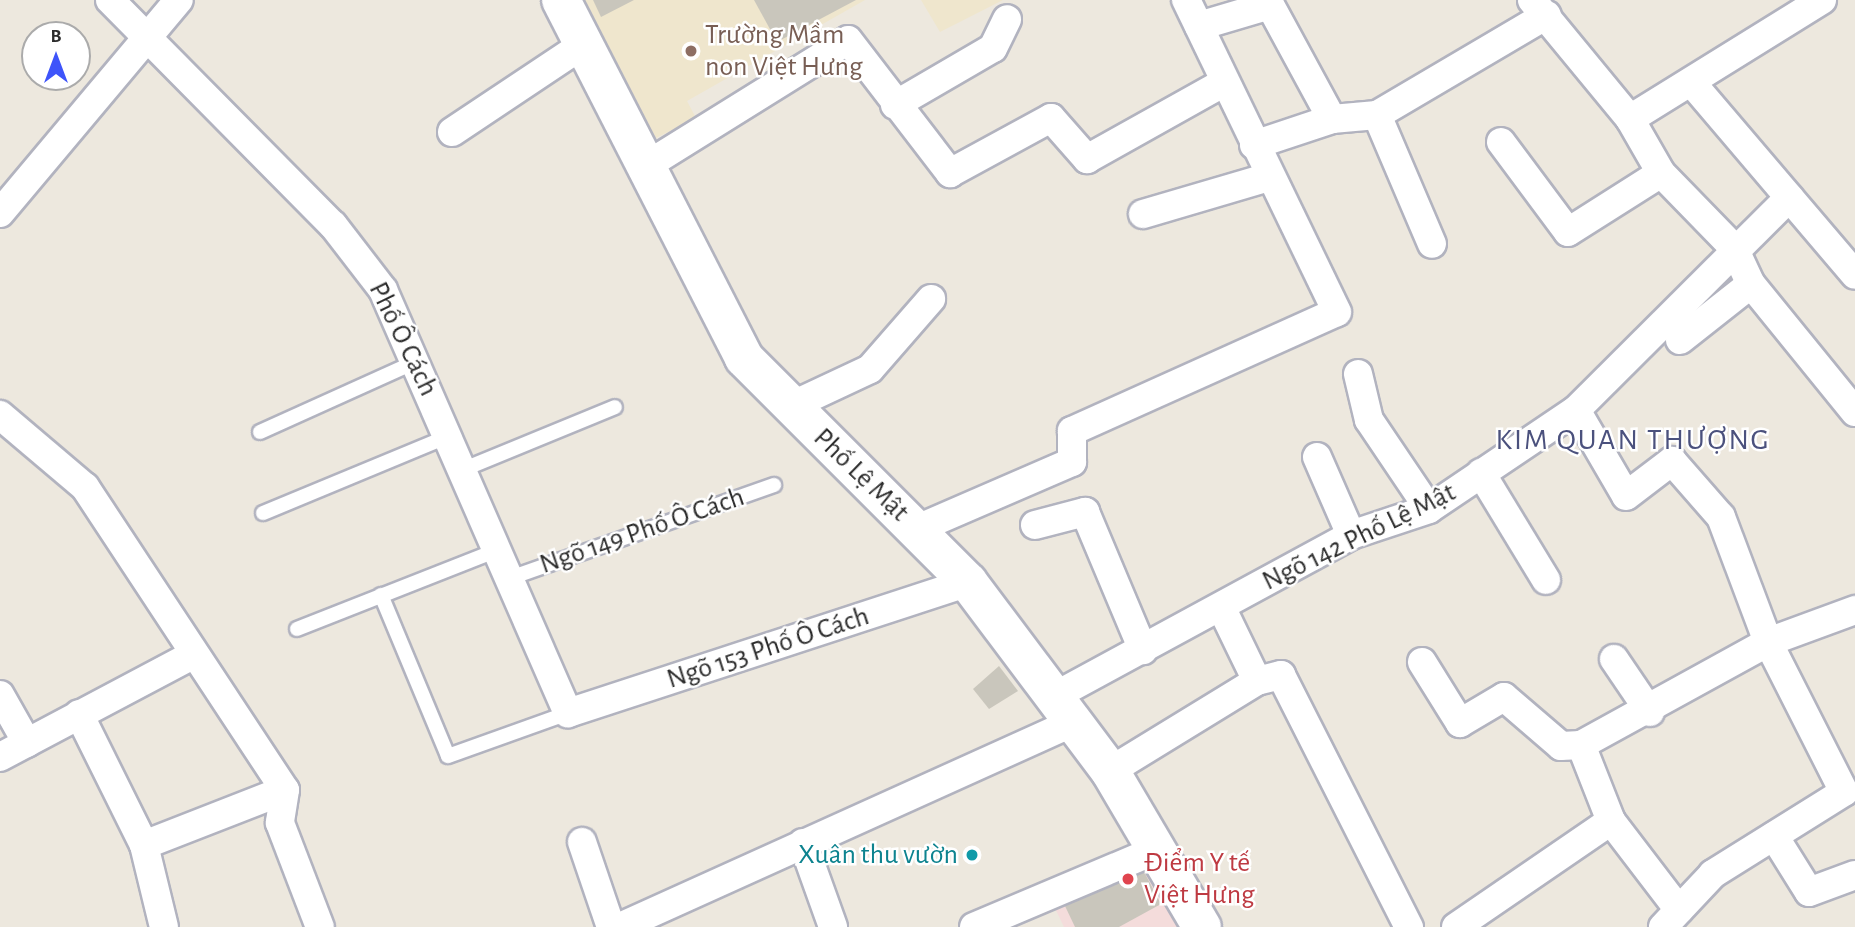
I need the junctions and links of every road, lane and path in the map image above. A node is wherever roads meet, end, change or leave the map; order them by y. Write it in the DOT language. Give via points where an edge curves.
graph roads {
  1 [pos="110,0"];
  2 [pos="180,0"];
  3 [pos="561,0"];
  4 [pos="1186,0"];
  5 [pos="1818,1"];
  6 [pos="1540,8"];
  7 [pos="1007,19"];
  8 [pos="1199,26"];
  9 [pos="150,37"];
  10 [pos="587,42"];
  11 [pos="1691,82"];
  12 [pos="1223,83"];
  13 [pos="895,105"];
  14 [pos="1377,115"];
  15 [pos="1332,119"];
  16 [pos="1630,119"];
  17 [pos="452,132"];
  18 [pos="1501,142"];
  19 [pos="1254,145"];
  20 [pos="649,164"];
  21 [pos="1661,173"];
  22 [pos="1269,177"];
  23 [pos="1789,198"];
  24 [pos="3,203"];
  25 [pos="1143,214"];
  26 [pos="1432,244"];
  27 [pos="1734,248"];
  28 [pos="1852,266"];
  29 [pos="1751,284"];
  30 [pos="931,299"];
  31 [pos="1680,340"];
  32 [pos="417,361"];
  33 [pos="1358,374"];
  34 [pos="615,407"];
  35 [pos="789,407"];
  36 [pos="1576,411"];
  37 [pos="1855,412"];
  38 [pos="0,415"];
  39 [pos="260,432"];
  40 [pos="449,436"];
  41 [pos="1317,457"];
  42 [pos="464,469"];
  43 [pos="1481,473"];
  44 [pos="774,485"];
  45 [pos="1429,509"];
  46 [pos="262,513"];
  47 [pos="1035,525"];
  48 [pos="917,529"];
  49 [pos="1351,535"];
  50 [pos="498,550"];
  51 [pos="510,578"];
  52 [pos="1546,580"];
  53 [pos="968,582"];
  54 [pos="381,595"];
  55 [pos="1221,607"];
  56 [pos="1855,610"];
  57 [pos="297,629"];
  58 [pos="1768,642"];
  59 [pos="1143,650"];
  60 [pos="191,656"];
  61 [pos="1614,659"];
  62 [pos="1422,662"];
  63 [pos="1257,681"];
  64 [pos="0,695"];
  65 [pos="1065,709"];
  66 [pos="1650,712"];
  67 [pos="568,713"];
  68 [pos="79,714"];
  69 [pos="27,743"];
  70 [pos="1581,745"];
  71 [pos="0,758"];
  72 [pos="1110,771"];
  73 [pos="285,790"];
  74 [pos="1611,821"];
  75 [pos="1774,836"];
  76 [pos="582,842"];
  77 [pos="803,843"];
  78 [pos="144,845"];
  79 [pos="1156,850"];
  80 [pos="1855,875"];
  81 [pos="1671,919"];
  82 [pos="164,927"];
  83 [pos="320,927"];
  84 [pos="611,927"];
  85 [pos="620,927"];
  86 [pos="833,927"];
  87 [pos="974,927"];
  88 [pos="1202,927"];
  89 [pos="1409,927"];
  90 [pos="1456,927"];
  1 -- 9 [label="street, Phố Ô Cách"];
  2 -- 9 [label="street"];
  3 -- 10 [label="street, Phố Lệ Mật"];
  4 -- 8 [label="street"];
  5 -- 11 [label="street"];
  6 -- 14 [label="street"];
  6 -- 16 [label="street"];
  7 -- 13 [label="street" via="993,48"];
  8 -- 12 [label="street"];
  8 -- 15 [label="street" via="1270,5"];
  9 -- 24 [label="street"];
  9 -- 32 [label="street, Phố Ô Cách" via="351,246 383,289"];
  10 -- 17 [label="street"];
  10 -- 20 [label="street, Phố Lệ Mật"];
  11 -- 16 [label="street"];
  11 -- 23 [label="street"];
  12 -- 13 [label="street" via="1087,159 1051,118 950,173"];
  12 -- 19 [label="street"];
  13 -- 20 [label="street" via="848,40"];
  14 -- 15 [label="street"];
  14 -- 26 [label="street"];
  15 -- 19 [label="street"];
  16 -- 21 [label="street"];
  18 -- 21 [label="street" via="1568,232"];
  19 -- 22 [label="street"];
  20 -- 35 [label="street, Phố Lệ Mật" via="721,322"];
  21 -- 27 [label="street"];
  22 -- 25 [label="street"];
  22 -- 48 [label="street" via="1336,299 1338,312 1072,431 1072,462"];
  23 -- 27 [label="street, Ngõ 142 Phố Lệ Mật"];
  23 -- 28 [label="street"];
  27 -- 29 [label="street"];
  27 -- 36 [label="street, Ngõ 142 Phố Lệ Mật"];
  29 -- 31 [label="street"];
  29 -- 37 [label="street"];
  30 -- 35 [label="street" via="870,369"];
  32 -- 39 [label="lane"];
  32 -- 40 [label="street, Phố Ô Cách"];
  33 -- 45 [label="street" via="1369,419"];
  34 -- 42 [label="lane"];
  35 -- 48 [label="street, Phố Lệ Mật"];
  36 -- 43 [label="street, Ngõ 142 Phố Lệ Mật"];
  36 -- 58 [label="street" via="1626,496 1672,461 1721,517"];
  38 -- 60 [label="street" via="85,487"];
  40 -- 42 [label="street, Phố Ô Cách"];
  40 -- 46 [label="lane"];
  41 -- 49 [label="street"];
  42 -- 50 [label="street, Phố Ô Cách"];
  43 -- 45 [label="street, Ngõ 142 Phố Lệ Mật"];
  43 -- 52 [label="street"];
  44 -- 51 [label="lane, Ngõ 149 Phố Ô Cách"];
  45 -- 49 [label="street, Ngõ 142 Phố Lệ Mật"];
  47 -- 59 [label="street" via="1085,512"];
  48 -- 53 [label="street, Phố Lệ Mật"];
  49 -- 55 [label="street, Ngõ 142 Phố Lệ Mật"];
  50 -- 51 [label="street, Phố Ô Cách"];
  50 -- 54 [label="lane"];
  51 -- 67 [label="street, Phố Ô Cách"];
  53 -- 65 [label="street, Phố Lệ Mật"];
  53 -- 67 [label="street, Ngõ 153 Phố Ô Cách"];
  54 -- 57 [label="lane"];
  54 -- 67 [label="lane" via="448,757"];
  55 -- 59 [label="street, Ngõ 142 Phố Lệ Mật"];
  55 -- 63 [label="street"];
  56 -- 58 [label="street"];
  58 -- 66 [label="street"];
  58 -- 75 [label="street" via="1843,792"];
  59 -- 65 [label="street, Ngõ 142 Phố Lệ Mật"];
  60 -- 68 [label="street"];
  60 -- 73 [label="street"];
  61 -- 66 [label="street"];
  62 -- 70 [label="street" via="1460,723 1504,697 1561,746"];
  63 -- 72 [label="street"];
  63 -- 89 [label="street" via="1281,675"];
  64 -- 69 [label="street"];
  65 -- 72 [label="street, Phố Lệ Mật"];
  65 -- 77 [label="street, Ngõ 142 Phố Lệ Mật" via="906,795"];
  66 -- 70 [label="street"];
  68 -- 69 [label="street"];
  68 -- 78 [label="street"];
  69 -- 71 [label="street"];
  70 -- 74 [label="street"];
  72 -- 79 [label="street, Phố Lệ Mật"];
  73 -- 78 [label="street"];
  73 -- 83 [label="street" via="280,823"];
  74 -- 81 [label="street"];
  74 -- 90 [label="street"];
  75 -- 80 [label="street" via="1809,892"];
  75 -- 81 [label="street" via="1713,874"];
  76 -- 84 [label="street"];
  77 -- 85 [label="street, Ngõ 142 Phố Lệ Mật"];
  77 -- 86 [label="street"];
  78 -- 82 [label="street"];
  79 -- 87 [label="street"];
  79 -- 88 [label="street, Phố Lệ Mật"];
}
